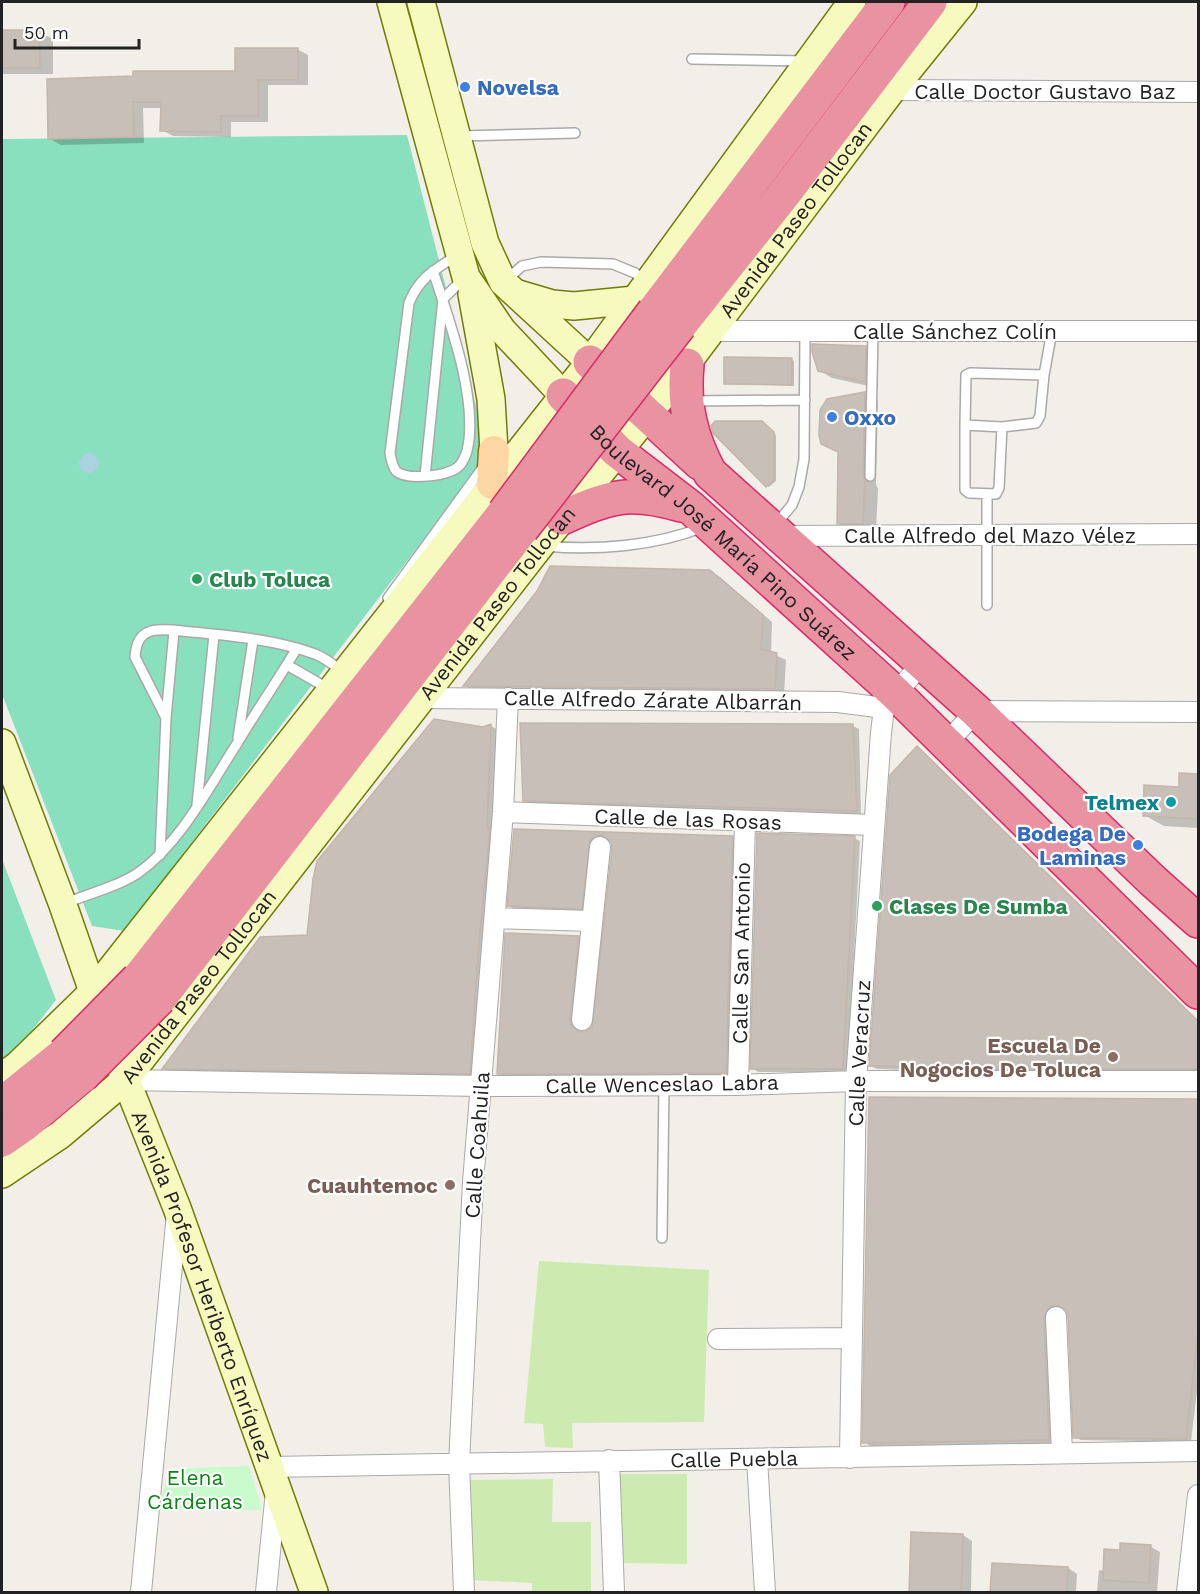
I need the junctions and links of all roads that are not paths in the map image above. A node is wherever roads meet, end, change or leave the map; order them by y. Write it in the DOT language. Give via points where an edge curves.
graph roads {
  1 [pos="390,2"];
  2 [pos="421,2"];
  3 [pos="852,2"];
  4 [pos="888,2"];
  5 [pos="930,2"];
  6 [pos="963,2"];
  7 [pos="692,59"];
  8 [pos="807,61"];
  9 [pos="892,90"];
  10 [pos="1198,92"];
  11 [pos="575,133"];
  12 [pos="456,136"];
  13 [pos="434,271"];
  14 [pos="465,273"];
  15 [pos="508,287"];
  16 [pos="443,300"];
  17 [pos="661,306"];
  18 [pos="1198,331"];
  19 [pos="805,332"];
  20 [pos="873,332"];
  21 [pos="1052,332"];
  22 [pos="691,360"];
  23 [pos="590,362"];
  24 [pos="1044,375"];
  25 [pos="563,395"];
  26 [pos="686,400"];
  27 [pos="806,400"];
  28 [pos="648,415"];
  29 [pos="965,425"];
  30 [pos="1002,426"];
  31 [pos="617,451"];
  32 [pos="503,455"];
  33 [pos="710,473"];
  34 [pos="425,476"];
  35 [pos="870,477"];
  36 [pos="987,494"];
  37 [pos="570,508"];
  38 [pos="699,516"];
  39 [pos="515,518"];
  40 [pos="778,533"];
  41 [pos="1198,534"];
  42 [pos="986,535"];
  43 [pos="987,605"];
  44 [pos="378,610"];
  45 [pos="174,631"];
  46 [pos="214,634"];
  47 [pos="253,640"];
  48 [pos="297,648"];
  49 [pos="921,663"];
  50 [pos="287,665"];
  51 [pos="339,672"];
  52 [pos="420,698"];
  53 [pos="508,698"];
  54 [pos="890,700"];
  55 [pos="976,711"];
  56 [pos="1198,712"];
  57 [pos="166,718"];
  58 [pos="238,741"];
  59 [pos="2,743"];
  60 [pos="947,743"];
  61 [pos="196,807"];
  62 [pos="503,812"];
  63 [pos="745,820"];
  64 [pos="874,825"];
  65 [pos="600,846"];
  66 [pos="160,855"];
  67 [pos="63,905"];
  68 [pos="495,918"];
  69 [pos="592,921"];
  70 [pos="1198,921"];
  71 [pos="93,992"];
  72 [pos="1198,992"];
  73 [pos="582,1020"];
  74 [pos="73,1065"];
  75 [pos="2,1077"];
  76 [pos="125,1080"];
  77 [pos="856,1081"];
  78 [pos="1198,1081"];
  79 [pos="738,1084"];
  80 [pos="664,1085"];
  81 [pos="482,1086"];
  82 [pos="2,1104"];
  83 [pos="2,1140"];
  84 [pos="2,1179"];
  85 [pos="177,1208"];
  86 [pos="662,1238"];
  87 [pos="1056,1317"];
  88 [pos="851,1338"];
  89 [pos="718,1339"];
  90 [pos="1198,1451"];
  91 [pos="1062,1453"];
  92 [pos="850,1458"];
  93 [pos="757,1459"];
  94 [pos="609,1460"];
  95 [pos="459,1463"];
  96 [pos="273,1476"];
  97 [pos="1198,1495"];
  98 [pos="141,1593"];
  99 [pos="266,1593"];
  100 [pos="314,1593"];
  101 [pos="464,1593"];
  102 [pos="614,1593"];
  103 [pos="765,1593"];
  104 [pos="1187,1593"];
  1 -- 14 [label="main road, Boulevard José María Pino Suárez"];
  2 -- 12 [label="main road, Boulevard José María Pino Suárez"];
  3 -- 8 [label="main road, Avenida Paseo Tollocan"];
  4 -- 17 [label="highway, Avenida Paseo Tollocan"];
  5 -- 17 [label="highway, Avenida Paseo Tollocan" via="784,194"];
  6 -- 9 [label="main road, Avenida Paseo Tollocan"];
  7 -- 8 [label="lane"];
  8 -- 17 [label="main road, Avenida Paseo Tollocan"];
  9 -- 10 [label="street, Calle Doctor Gustavo Baz"];
  9 -- 17 [label="main road, Avenida Paseo Tollocan"];
  11 -- 12 [label="lane"];
  12 -- 15 [label="main road, Boulevard José María Pino Suárez" via="485,243"];
  13 -- 14 [label="lane"];
  13 -- 16 [label="lane"];
  13 -- 34 [label="lane" via="420,281 409,303 390,453 397,471"];
  14 -- 16 [label="lane"];
  14 -- 25 [label="main road, Boulevard José María Pino Suárez" via="502,330"];
  14 -- 32 [label="main road"];
  15 -- 17 [label="main road" via="552,304"];
  15 -- 17 [label="lane" via="522,266 541,262 613,264 635,273"];
  15 -- 23 [label="main road, Boulevard José María Pino Suárez"];
  16 -- 34 [label="lane"];
  16 -- 34 [label="lane" via="464,372 469,437 459,466 448,473"];
  17 -- 19 [label="street, Calle Sánchez Colín"];
  17 -- 22 [label="main road, Avenida Paseo Tollocan"];
  17 -- 22 [label="main road" via="637,310 641,339 665,356"];
  17 -- 23 [label="main road, Avenida Paseo Tollocan"];
  17 -- 39 [label="highway, Avenida Paseo Tollocan, bridge"];
  18 -- 21 [label="street, Calle Sánchez Colín"];
  19 -- 20 [label="street, Calle Sánchez Colín"];
  19 -- 27 [label="lane"];
  20 -- 21 [label="street, Calle Sánchez Colín"];
  20 -- 35 [label="lane"];
  21 -- 24 [label="lane"];
  22 -- 26 [label="highway"];
  22 -- 28 [label="main road, Avenida Paseo Tollocan"];
  23 -- 25 [label="main road, Avenida Paseo Tollocan"];
  23 -- 28 [label="highway, Boulevard José María Pino Suárez"];
  24 -- 29 [label="lane" via="966,375"];
  24 -- 30 [label="lane" via="1036,423"];
  25 -- 31 [label="highway, Boulevard José María Pino Suárez"];
  25 -- 32 [label="main road, Avenida Paseo Tollocan"];
  26 -- 27 [label="lane"];
  26 -- 33 [label="highway" via="693,437"];
  27 -- 40 [label="lane" via="799,487"];
  28 -- 31 [label="main road, Avenida Paseo Tollocan"];
  28 -- 33 [label="highway, Boulevard José María Pino Suárez"];
  29 -- 30 [label="lane"];
  29 -- 36 [label="lane" via="965,490"];
  30 -- 36 [label="lane" via="999,491"];
  31 -- 37 [label="main road, Avenida Paseo Tollocan"];
  31 -- 38 [label="highway, Boulevard José María Pino Suárez"];
  32 -- 37 [label="main road" via="539,451 563,459 578,478"];
  32 -- 39 [label="main road"];
  32 -- 44 [label="lane"];
  33 -- 40 [label="highway, Boulevard José María Pino Suárez"];
  36 -- 42 [label="lane"];
  37 -- 38 [label="highway" via="621,496 652,497"];
  37 -- 39 [label="main road, Avenida Paseo Tollocan"];
  38 -- 39 [label="lane" via="681,536 646,543 564,548"];
  38 -- 54 [label="highway, Boulevard José María Pino Suárez"];
  39 -- 51 [label="main road, Avenida Paseo Tollocan"];
  39 -- 52 [label="main road, Avenida Paseo Tollocan"];
  39 -- 74 [label="highway, Avenida Paseo Tollocan, bridge" via="149,988"];
  40 -- 42 [label="street, Calle Alfredo del Mazo Vélez"];
  40 -- 49 [label="highway, Boulevard José María Pino Suárez"];
  41 -- 42 [label="street, Calle Alfredo del Mazo Vélez"];
  42 -- 43 [label="lane"];
  45 -- 46 [label="lane"];
  45 -- 57 [label="lane"];
  45 -- 57 [label="lane" via="151,631 136,646 135,657"];
  46 -- 47 [label="lane"];
  46 -- 61 [label="lane"];
  47 -- 48 [label="lane"];
  47 -- 58 [label="lane"];
  48 -- 50 [label="lane"];
  48 -- 51 [label="lane" via="317,655"];
  49 -- 54 [label="street"];
  49 -- 55 [label="highway"];
  50 -- 51 [label="lane"];
  50 -- 58 [label="lane"];
  51 -- 71 [label="main road, Avenida Paseo Tollocan"];
  52 -- 53 [label="street, Calle Alfredo Zárate Albarrán"];
  52 -- 76 [label="main road, Avenida Paseo Tollocan"];
  53 -- 54 [label="street, Calle Alfredo Zárate Albarrán"];
  53 -- 62 [label="street, Calle Coahuila"];
  54 -- 60 [label="highway, Boulevard José María Pino Suárez"];
  54 -- 64 [label="street, Calle Veracruz"];
  55 -- 56 [label="street"];
  55 -- 60 [label="street"];
  55 -- 70 [label="highway"];
  57 -- 66 [label="lane"];
  58 -- 61 [label="lane"];
  59 -- 67 [label="main road, Avenida Profesor Heriberto Enríquez"];
  60 -- 72 [label="highway, Boulevard José María Pino Suárez"];
  61 -- 66 [label="lane"];
  62 -- 63 [label="street, Calle de las Rosas"];
  62 -- 68 [label="street, Calle Coahuila"];
  63 -- 64 [label="street, Calle de las Rosas"];
  63 -- 79 [label="street, Calle San Antonio"];
  64 -- 77 [label="street, Calle Veracruz"];
  65 -- 69 [label="street"];
  66 -- 67 [label="lane" via="114,886"];
  67 -- 71 [label="main road, Avenida Profesor Heriberto Enríquez"];
  68 -- 69 [label="street"];
  68 -- 81 [label="street, Calle Coahuila"];
  69 -- 73 [label="street"];
  71 -- 75 [label="main road, Avenida Paseo Tollocan"];
  71 -- 76 [label="main road, Avenida Profesor Heriberto Enríquez"];
  74 -- 82 [label="highway, Avenida Paseo Tollocan"];
  74 -- 83 [label="highway, Avenida Paseo Tollocan" via="25,1124"];
  76 -- 81 [label="street, Calle Wenceslao Labra"];
  76 -- 84 [label="main road, Avenida Paseo Tollocan"];
  76 -- 85 [label="main road, Avenida Profesor Heriberto Enríquez"];
  77 -- 78 [label="street, Calle Wenceslao Labra"];
  77 -- 79 [label="street, Calle Wenceslao Labra"];
  77 -- 88 [label="street, Calle Veracruz"];
  79 -- 80 [label="street, Calle Wenceslao Labra"];
  80 -- 81 [label="street, Calle Wenceslao Labra"];
  80 -- 86 [label="lane"];
  81 -- 95 [label="street, Calle Coahuila" via="473,1182"];
  85 -- 96 [label="main road, Avenida Profesor Heriberto Enríquez"];
  85 -- 98 [label="street"];
  87 -- 91 [label="street"];
  88 -- 89 [label="street"];
  88 -- 92 [label="street, Calle Veracruz"];
  90 -- 91 [label="street, Calle Puebla"];
  91 -- 92 [label="street, Calle Puebla"];
  92 -- 93 [label="street, Calle Puebla"];
  93 -- 94 [label="street, Calle Puebla"];
  93 -- 103 [label="street"];
  94 -- 95 [label="street, Calle Puebla"];
  94 -- 102 [label="street"];
  95 -- 96 [label="street, Calle Puebla"];
  95 -- 101 [label="street, Calle Coahuila"];
  96 -- 99 [label="street"];
  96 -- 100 [label="main road, Avenida Profesor Heriberto Enríquez"];
  97 -- 104 [label="street"];
}
